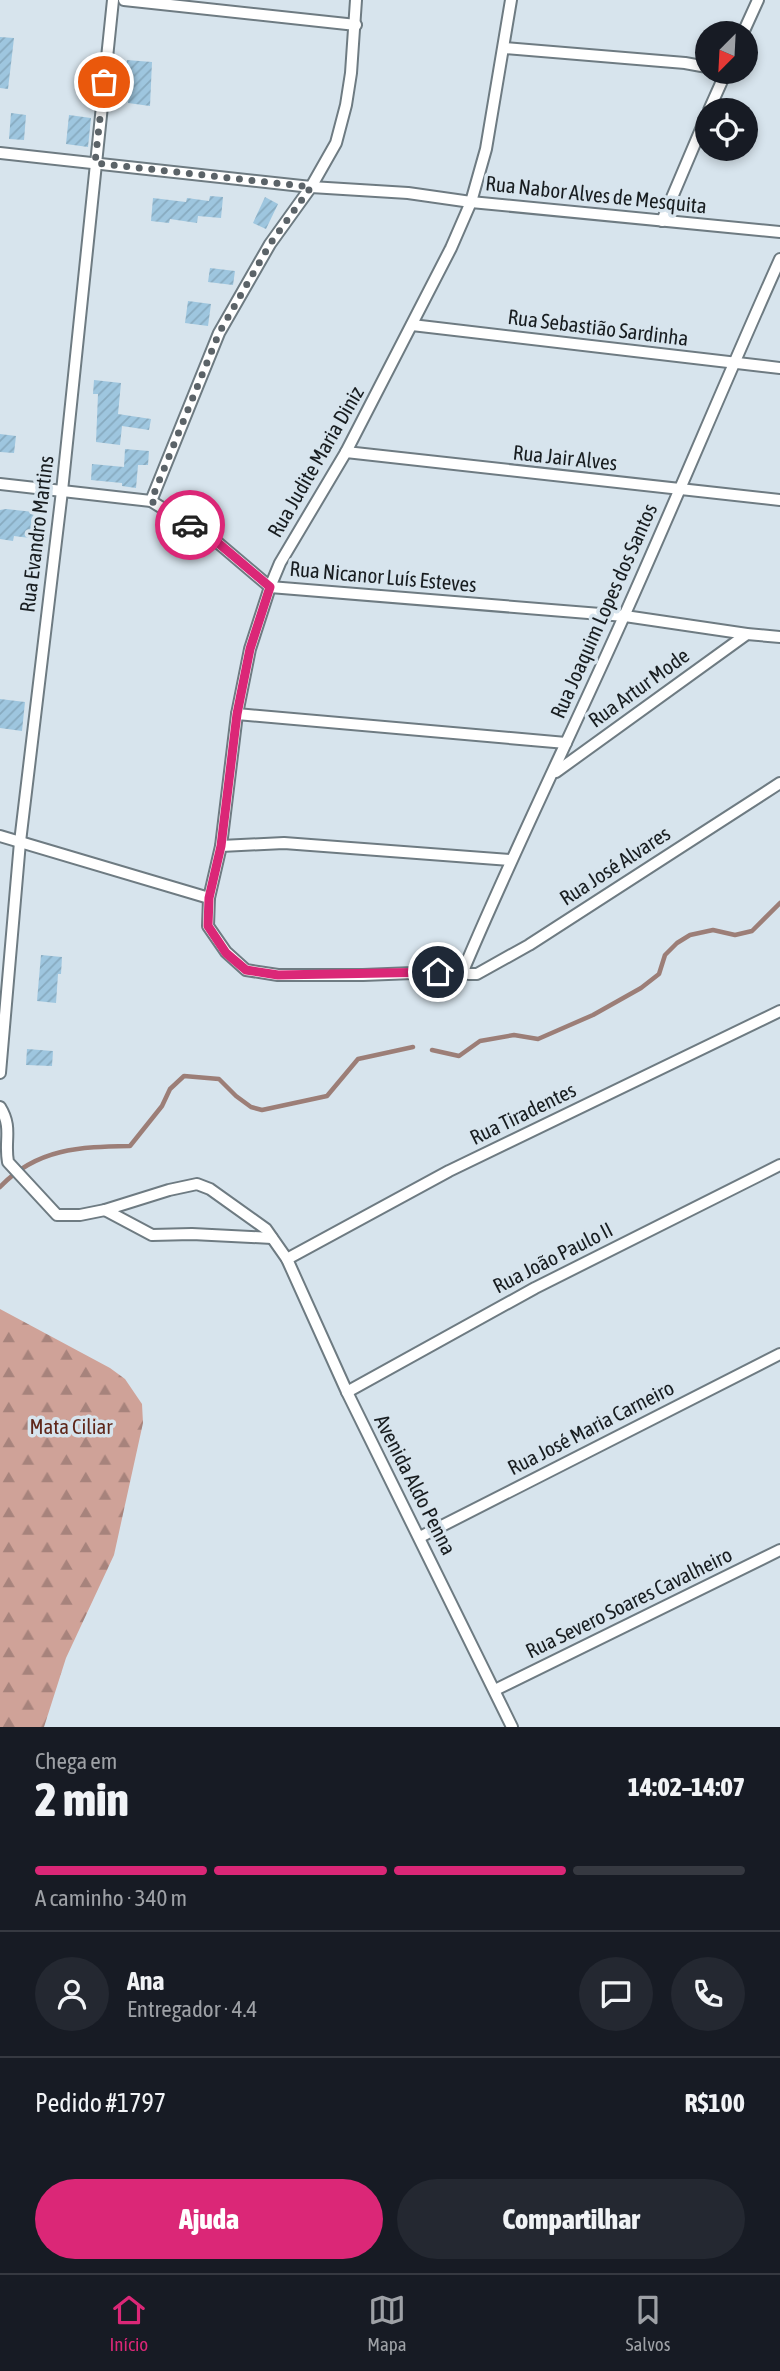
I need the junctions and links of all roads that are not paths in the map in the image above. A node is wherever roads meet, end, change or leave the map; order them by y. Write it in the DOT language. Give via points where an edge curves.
graph roads {
  1 [pos="113,0"];
  2 [pos="124,0"];
  3 [pos="356,0"];
  4 [pos="511,0"];
  5 [pos="758,0"];
  6 [pos="748,21"];
  7 [pos="356,25"];
  8 [pos="504,48"];
  9 [pos="695,65"];
  10 [pos="695,143"];
  11 [pos="0,153"];
  12 [pos="95,163"];
  13 [pos="311,187"];
  14 [pos="471,202"];
  15 [pos="662,220"];
  16 [pos="780,232"];
  17 [pos="780,260"];
  18 [pos="412,325"];
  19 [pos="733,363"];
  20 [pos="780,368"];
  21 [pos="346,452"];
  22 [pos="0,484"];
  23 [pos="680,490"];
  24 [pos="62,491"];
  25 [pos="780,500"];
  26 [pos="151,501"];
  27 [pos="270,587"];
  28 [pos="625,616"];
  29 [pos="747,634"];
  30 [pos="780,637"];
  31 [pos="237,714"];
  32 [pos="566,743"];
  33 [pos="554,773"];
  34 [pos="780,783"];
  35 [pos="0,836"];
  36 [pos="20,842"];
  37 [pos="221,846"];
  38 [pos="510,860"];
  39 [pos="209,898"];
  40 [pos="466,972"];
  41 [pos="780,1011"];
  42 [pos="0,1073"];
  43 [pos="0,1107"];
  44 [pos="780,1165"];
  45 [pos="105,1210"];
  46 [pos="272,1238"];
  47 [pos="287,1259"];
  48 [pos="780,1354"];
  49 [pos="347,1392"];
  50 [pos="420,1537"];
  51 [pos="780,1550"];
  52 [pos="495,1690"];
  53 [pos="512,1727"];
  1 -- 12 [label="street, Rua Evandro Martins"];
  2 -- 7 [label="street"];
  3 -- 7 [label="street"];
  4 -- 8 [label="street, Rua Judite Maria Diniz"];
  5 -- 6 [label="street"];
  7 -- 13 [label="street" via="346,105 335,143"];
  8 -- 9 [label="street"];
  8 -- 14 [label="street, Rua Judite Maria Diniz" via="486,149"];
  10 -- 15 [label="street"];
  11 -- 12 [label="street, Rua Nabor Alves de Mesquita"];
  12 -- 13 [label="street, Rua Nabor Alves de Mesquita"];
  12 -- 24 [label="street, Rua Evandro Martins"];
  13 -- 14 [label="street, Rua Nabor Alves de Mesquita"];
  13 -- 26 [label="street" via="270,244 219,333"];
  14 -- 15 [label="street, Rua Nabor Alves de Mesquita"];
  14 -- 18 [label="street, Rua Judite Maria Diniz"];
  15 -- 16 [label="street, Rua Nabor Alves de Mesquita"];
  17 -- 19 [label="street, Rua Joaquim Lopes dos Santos"];
  18 -- 19 [label="street, Rua Sebastião Sardinha"];
  18 -- 21 [label="street, Rua Judite Maria Diniz"];
  19 -- 20 [label="street, Rua Sebastião Sardinha"];
  19 -- 23 [label="street, Rua Joaquim Lopes dos Santos"];
  21 -- 23 [label="street, Rua Jair Alves"];
  21 -- 27 [label="street, Rua Judite Maria Diniz"];
  22 -- 24 [label="street, Rua Nicanor Luís Esteves"];
  23 -- 25 [label="street, Rua Jair Alves"];
  23 -- 28 [label="street, Rua Joaquim Lopes dos Santos"];
  24 -- 26 [label="street, Rua Nicanor Luís Esteves"];
  24 -- 36 [label="street, Rua Evandro Martins"];
  26 -- 27 [label="street, Rua Nicanor Luís Esteves" via="217,542"];
  27 -- 28 [label="street, Rua Nicanor Luís Esteves"];
  27 -- 31 [label="street, Rua Judite Maria Diniz" via="250,649"];
  28 -- 29 [label="street, Rua Nicanor Luís Esteves"];
  28 -- 32 [label="street, Rua Joaquim Lopes dos Santos"];
  29 -- 30 [label="street, Rua Nicanor Luís Esteves"];
  29 -- 33 [label="street, Rua Artur Mode"];
  31 -- 32 [label="street"];
  31 -- 37 [label="street, Rua Judite Maria Diniz"];
  32 -- 33 [label="street, Rua Joaquim Lopes dos Santos"];
  33 -- 38 [label="street, Rua Joaquim Lopes dos Santos"];
  34 -- 40 [label="street, Rua José Alvares" via="529,945 477,974"];
  35 -- 36 [label="street"];
  36 -- 39 [label="street"];
  36 -- 42 [label="street, Rua Evandro Martins"];
  37 -- 38 [label="street" via="284,843"];
  37 -- 39 [label="street, Rua Judite Maria Diniz"];
  38 -- 40 [label="street, Rua Joaquim Lopes dos Santos"];
  39 -- 40 [label="street, Rua Judite Maria Diniz" via="208,926 226,953 246,970 278,975"];
  41 -- 47 [label="street, Rua Tiradentes" via="449,1171"];
  43 -- 45 [label="street" via="9,1132 8,1162 57,1215"];
  44 -- 49 [label="street, Rua João Paulo II" via="535,1288"];
  45 -- 46 [label="street" via="152,1236"];
  45 -- 46 [label="street, Avenida Aldo Penna" via="197,1184 228,1201"];
  46 -- 47 [label="street, Avenida Aldo Penna"];
  47 -- 49 [label="street, Avenida Aldo Penna"];
  48 -- 50 [label="street, Rua José Maria Carneiro"];
  49 -- 50 [label="street, Avenida Aldo Penna"];
  50 -- 52 [label="street, Avenida Aldo Penna"];
  51 -- 52 [label="street, Rua Severo Soares Cavalheiro"];
  52 -- 53 [label="street, Avenida Aldo Penna"];
}
